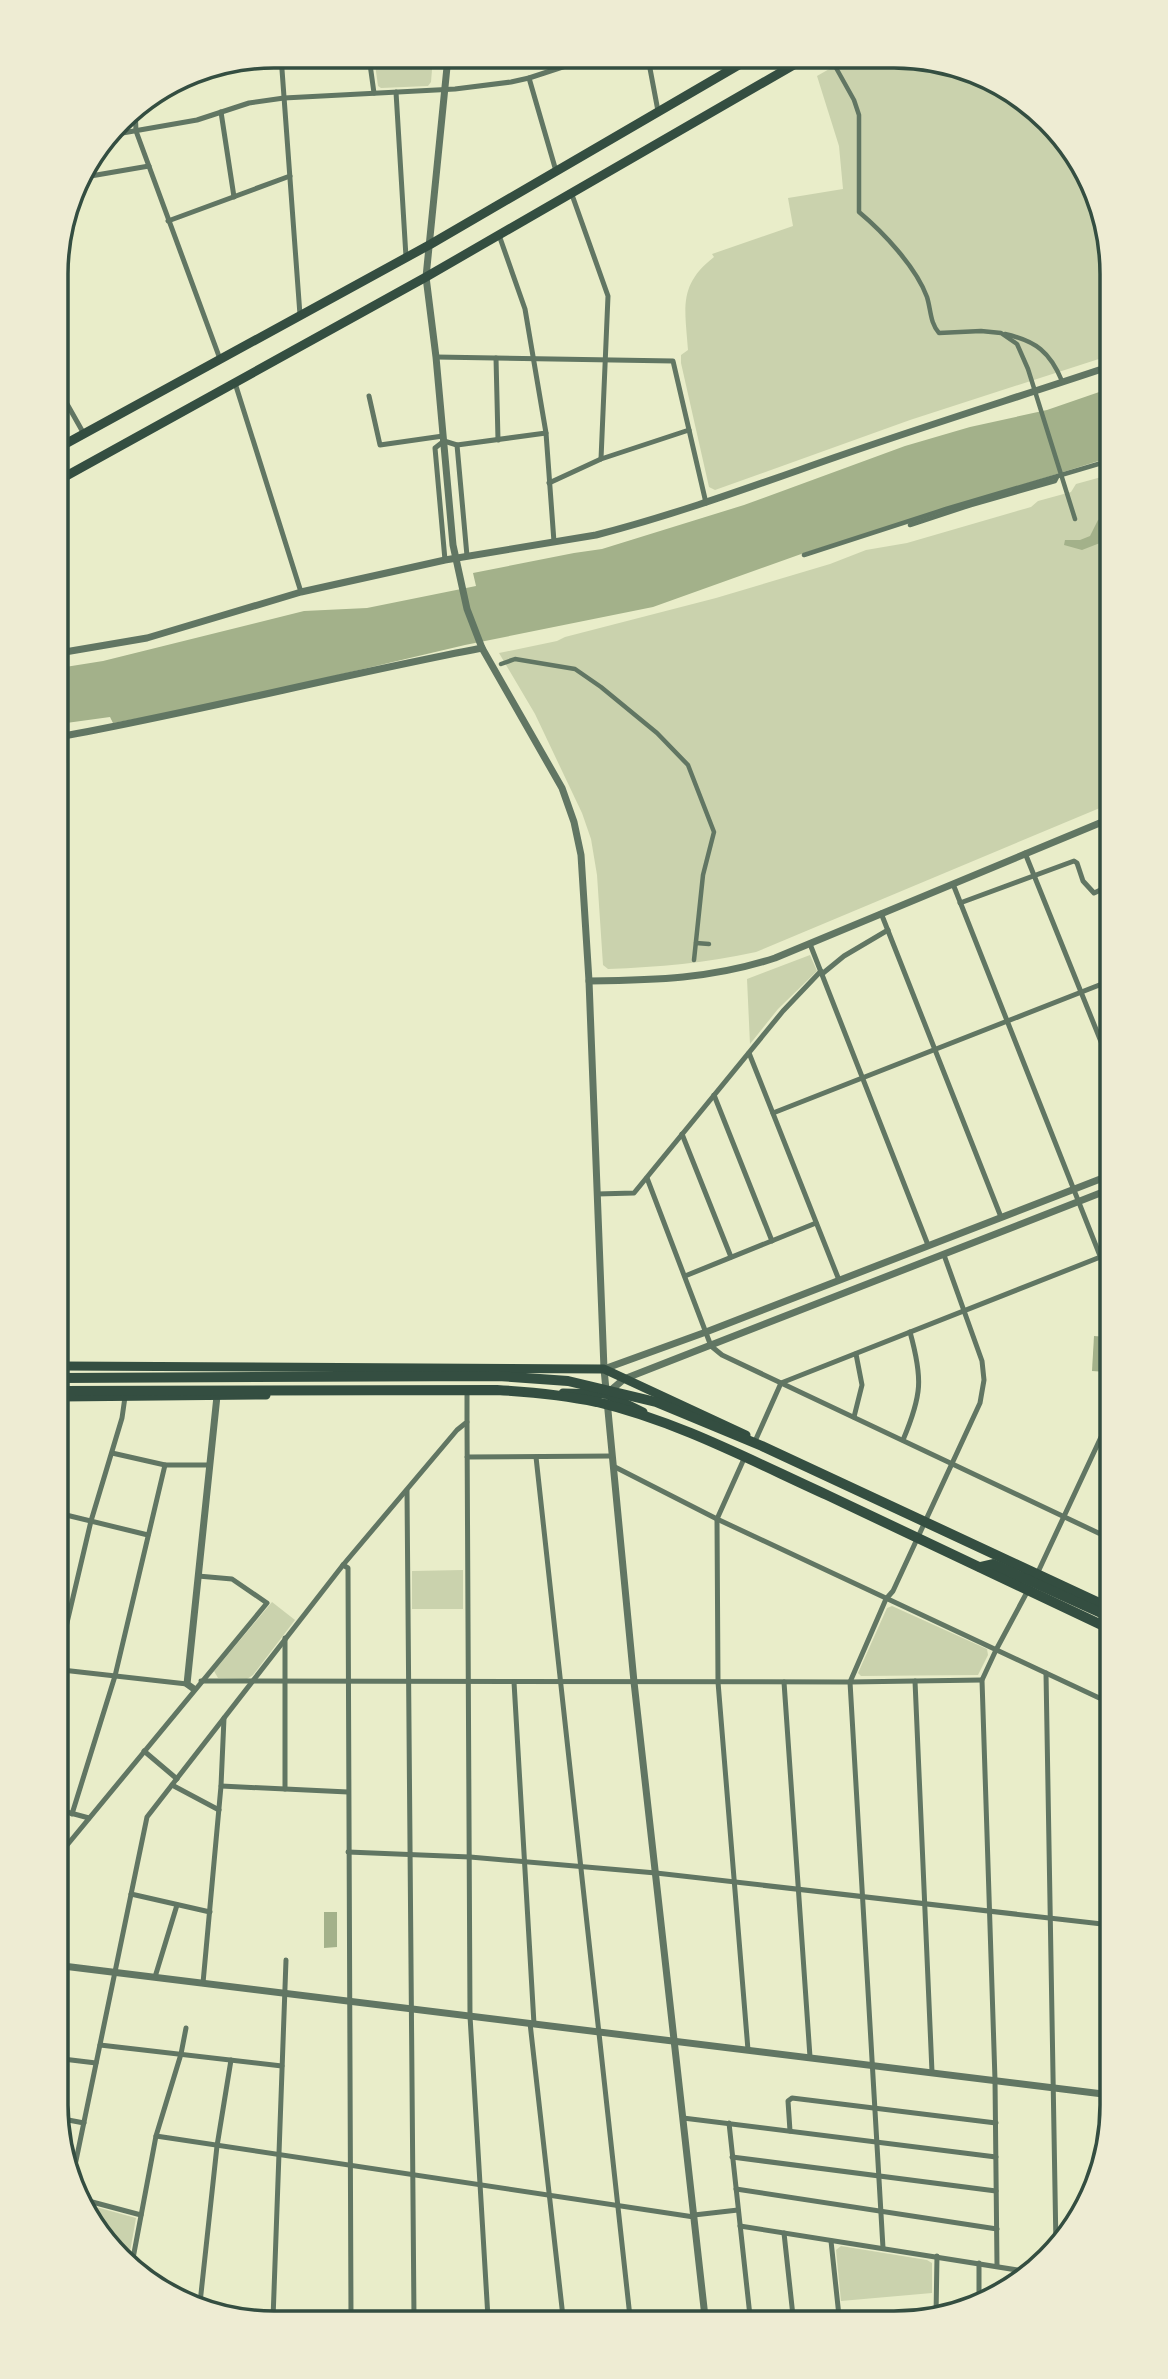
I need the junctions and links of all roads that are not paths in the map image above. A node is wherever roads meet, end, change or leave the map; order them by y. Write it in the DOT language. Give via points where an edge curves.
graph roads {
  1 [pos="282,68"];
  2 [pos="371,68"];
  3 [pos="447,68"];
  4 [pos="560,68"];
  5 [pos="650,68"];
  6 [pos="733,68"];
  7 [pos="788,68"];
  8 [pos="836,68"];
  9 [pos="530,78"];
  10 [pos="445,90"];
  11 [pos="396,92"];
  12 [pos="374,93"];
  13 [pos="284,98"];
  14 [pos="658,111"];
  15 [pos="221,112"];
  16 [pos="136,122"];
  17 [pos="136,131"];
  18 [pos="126,133"];
  19 [pos="149,166"];
  20 [pos="556,171"];
  21 [pos="94,175"];
  22 [pos="290,176"];
  23 [pos="571,192"];
  24 [pos="234,197"];
  25 [pos="169,221"];
  26 [pos="499,235"];
  27 [pos="431,244"];
  28 [pos="406,257"];
  29 [pos="426,277"];
  30 [pos="300,315"];
  31 [pos="1001,333"];
  32 [pos="436,357"];
  33 [pos="496,358"];
  34 [pos="533,358"];
  35 [pos="220,359"];
  36 [pos="605,360"];
  37 [pos="1100,370"];
  38 [pos="1062,382"];
  39 [pos="235,383"];
  40 [pos="369,396"];
  41 [pos="69,407"];
  42 [pos="689,430"];
  43 [pos="546,433"];
  44 [pos="84,434"];
  45 [pos="444,439"];
  46 [pos="498,440"];
  47 [pos="69,442"];
  48 [pos="457,445"];
  49 [pos="601,459"];
  50 [pos="1100,464"];
  51 [pos="69,474"];
  52 [pos="1057,477"];
  53 [pos="550,484"];
  54 [pos="706,503"];
  55 [pos="1075,519"];
  56 [pos="910,525"];
  57 [pos="554,542"];
  58 [pos="804,555"];
  59 [pos="467,556"];
  60 [pos="445,560"];
  61 [pos="301,592"];
  62 [pos="482,646"];
  63 [pos="69,651"];
  64 [pos="501,664"];
  65 [pos="69,735"];
  66 [pos="1100,822"];
  67 [pos="1025,853"];
  68 [pos="1034,875"];
  69 [pos="953,884"];
  70 [pos="1100,890"];
  71 [pos="960,903"];
  72 [pos="881,913"];
  73 [pos="888,930"];
  74 [pos="696,943"];
  75 [pos="709,944"];
  76 [pos="810,944"];
  77 [pos="694,960"];
  78 [pos="821,972"];
  79 [pos="589,981"];
  80 [pos="1100,985"];
  81 [pos="1081,993"];
  82 [pos="1007,1021"];
  83 [pos="1100,1038"];
  84 [pos="934,1049"];
  85 [pos="749,1053"];
  86 [pos="862,1077"];
  87 [pos="714,1096"];
  88 [pos="773,1113"];
  89 [pos="682,1134"];
  90 [pos="647,1178"];
  91 [pos="1100,1178"];
  92 [pos="1074,1189"];
  93 [pos="1100,1193"];
  94 [pos="597,1194"];
  95 [pos="1080,1200"];
  96 [pos="1001,1217"];
  97 [pos="816,1223"];
  98 [pos="772,1241"];
  99 [pos="1099,1243"];
  100 [pos="928,1245"];
  101 [pos="944,1255"];
  102 [pos="731,1257"];
  103 [pos="1099,1257"];
  104 [pos="685,1276"];
  105 [pos="839,1280"];
  106 [pos="965,1310"];
  107 [pos="706,1332"];
  108 [pos="910,1332"];
  109 [pos="711,1346"];
  110 [pos="856,1354"];
  111 [pos="68,1366"];
  112 [pos="604,1369"];
  113 [pos="68,1378"];
  114 [pos="624,1380"];
  115 [pos="781,1383"];
  116 [pos="467,1390"];
  117 [pos="68,1391"];
  118 [pos="606,1394"];
  119 [pos="217,1396"];
  120 [pos="68,1397"];
  121 [pos="125,1397"];
  122 [pos="854,1417"];
  123 [pos="467,1422"];
  124 [pos="755,1439"];
  125 [pos="903,1440"];
  126 [pos="1099,1441"];
  127 [pos="113,1453"];
  128 [pos="612,1456"];
  129 [pos="467,1457"];
  130 [pos="536,1457"];
  131 [pos="743,1461"];
  132 [pos="953,1464"];
  133 [pos="165,1465"];
  134 [pos="209,1465"];
  135 [pos="613,1465"];
  136 [pos="407,1490"];
  137 [pos="68,1516"];
  138 [pos="1064,1516"];
  139 [pos="718,1518"];
  140 [pos="926,1518"];
  141 [pos="91,1521"];
  142 [pos="1099,1533"];
  143 [pos="148,1535"];
  144 [pos="915,1541"];
  145 [pos="343,1564"];
  146 [pos="981,1567"];
  147 [pos="1038,1572"];
  148 [pos="198,1576"];
  149 [pos="1026,1594"];
  150 [pos="886,1599"];
  151 [pos="1099,1601"];
  152 [pos="1099,1601"];
  153 [pos="1099,1612"];
  154 [pos="68,1617"];
  155 [pos="1099,1626"];
  156 [pos="1099,1626"];
  157 [pos="285,1638"];
  158 [pos="996,1650"];
  159 [pos="68,1671"];
  160 [pos="1046,1673"];
  161 [pos="115,1676"];
  162 [pos="982,1680"];
  163 [pos="201,1681"];
  164 [pos="915,1681"];
  165 [pos="252,1682"];
  166 [pos="347,1682"];
  167 [pos="408,1682"];
  168 [pos="469,1682"];
  169 [pos="514,1682"];
  170 [pos="560,1682"];
  171 [pos="634,1682"];
  172 [pos="718,1682"];
  173 [pos="784,1682"];
  174 [pos="850,1682"];
  175 [pos="284,1683"];
  176 [pos="187,1684"];
  177 [pos="194,1689"];
  178 [pos="1099,1698"];
  179 [pos="224,1718"];
  180 [pos="144,1751"];
  181 [pos="177,1779"];
  182 [pos="172,1785"];
  183 [pos="221,1786"];
  184 [pos="285,1789"];
  185 [pos="348,1792"];
  186 [pos="219,1810"];
  187 [pos="68,1813"];
  188 [pos="72,1814"];
  189 [pos="89,1818"];
  190 [pos="68,1844"];
  191 [pos="348,1852"];
  192 [pos="409,1855"];
  193 [pos="470,1857"];
  194 [pos="524,1862"];
  195 [pos="580,1867"];
  196 [pos="656,1873"];
  197 [pos="733,1882"];
  198 [pos="798,1889"];
  199 [pos="131,1894"];
  200 [pos="861,1896"];
  201 [pos="924,1903"];
  202 [pos="177,1905"];
  203 [pos="990,1910"];
  204 [pos="210,1912"];
  205 [pos="1051,1918"];
  206 [pos="1099,1924"];
  207 [pos="286,1959"];
  208 [pos="68,1967"];
  209 [pos="115,1972"];
  210 [pos="155,1977"];
  211 [pos="203,1983"];
  212 [pos="284,1993"];
  213 [pos="349,2002"];
  214 [pos="410,2009"];
  215 [pos="470,2016"];
  216 [pos="532,2023"];
  217 [pos="186,2028"];
  218 [pos="598,2031"];
  219 [pos="674,2040"];
  220 [pos="100,2045"];
  221 [pos="748,2050"];
  222 [pos="181,2054"];
  223 [pos="810,2057"];
  224 [pos="68,2060"];
  225 [pos="231,2060"];
  226 [pos="96,2063"];
  227 [pos="871,2065"];
  228 [pos="282,2066"];
  229 [pos="932,2072"];
  230 [pos="995,2080"];
  231 [pos="1054,2088"];
  232 [pos="1099,2094"];
  233 [pos="874,2108"];
  234 [pos="683,2118"];
  235 [pos="69,2120"];
  236 [pos="84,2123"];
  237 [pos="729,2123"];
  238 [pos="996,2123"];
  239 [pos="790,2131"];
  240 [pos="156,2136"];
  241 [pos="876,2142"];
  242 [pos="217,2146"];
  243 [pos="279,2155"];
  244 [pos="732,2157"];
  245 [pos="996,2157"];
  246 [pos="76,2160"];
  247 [pos="351,2165"];
  248 [pos="411,2175"];
  249 [pos="878,2176"];
  250 [pos="481,2185"];
  251 [pos="736,2189"];
  252 [pos="996,2192"];
  253 [pos="550,2195"];
  254 [pos="94,2202"];
  255 [pos="617,2205"];
  256 [pos="738,2210"];
  257 [pos="880,2211"];
  258 [pos="141,2215"];
  259 [pos="694,2216"];
  260 [pos="740,2226"];
  261 [pos="997,2229"];
  262 [pos="1056,2231"];
  263 [pos="784,2233"];
  264 [pos="831,2241"];
  265 [pos="883,2248"];
  266 [pos="134,2254"];
  267 [pos="937,2256"];
  268 [pos="979,2263"];
  269 [pos="997,2266"];
  270 [pos="1017,2269"];
  271 [pos="979,2292"];
  272 [pos="202,2297"];
  273 [pos="936,2306"];
  274 [pos="273,2311"];
  275 [pos="351,2311"];
  276 [pos="414,2311"];
  277 [pos="488,2311"];
  278 [pos="562,2311"];
  279 [pos="629,2311"];
  280 [pos="704,2311"];
  281 [pos="749,2311"];
  282 [pos="792,2311"];
  283 [pos="838,2311"];
  1 -- 13 [label="street"];
  2 -- 12 [label="street"];
  3 -- 10 [label="street"];
  4 -- 9 [label="street"];
  5 -- 14 [label="street"];
  6 -- 14 [label="main road"];
  7 -- 23 [label="main road"];
  8 -- 31 [label="street" via="859,115 859,212 911,267 939,333"];
  9 -- 10 [label="street"];
  9 -- 20 [label="street"];
  10 -- 11 [label="street"];
  10 -- 27 [label="street"];
  11 -- 12 [label="street"];
  11 -- 28 [label="street"];
  12 -- 13 [label="street"];
  13 -- 15 [label="street"];
  13 -- 22 [label="street"];
  14 -- 20 [label="main road"];
  15 -- 17 [label="street"];
  15 -- 24 [label="street"];
  16 -- 17 [label="street"];
  17 -- 18 [label="street"];
  17 -- 19 [label="street"];
  19 -- 21 [label="street"];
  19 -- 25 [label="street"];
  20 -- 27 [label="main road"];
  22 -- 24 [label="street"];
  22 -- 30 [label="street"];
  23 -- 26 [label="main road"];
  23 -- 36 [label="street" via="608,296"];
  24 -- 25 [label="street"];
  25 -- 35 [label="street"];
  26 -- 29 [label="main road"];
  26 -- 34 [label="street" via="525,309"];
  27 -- 28 [label="main road"];
  27 -- 29 [label="street"];
  28 -- 30 [label="main road"];
  29 -- 32 [label="street"];
  29 -- 39 [label="main road"];
  30 -- 35 [label="main road"];
  31 -- 38 [label="street" via="1039,347"];
  31 -- 55 [label="street" via="1017,344 1028,369"];
  32 -- 33 [label="street"];
  32 -- 45 [label="street"];
  33 -- 34 [label="street"];
  33 -- 46 [label="street"];
  34 -- 36 [label="street"];
  34 -- 43 [label="street"];
  35 -- 44 [label="main road"];
  36 -- 42 [label="street" via="673,361"];
  36 -- 49 [label="street"];
  37 -- 38 [label="street"];
  38 -- 54 [label="street"];
  39 -- 51 [label="main road"];
  39 -- 61 [label="street"];
  40 -- 45 [label="street" via="380,445"];
  41 -- 44 [label="street"];
  42 -- 49 [label="street"];
  42 -- 54 [label="street"];
  43 -- 46 [label="street"];
  43 -- 53 [label="street"];
  44 -- 47 [label="main road"];
  45 -- 48 [label="street"];
  45 -- 60 [label="street" via="435,448"];
  45 -- 62 [label="street" via="453,545 467,609"];
  46 -- 48 [label="street"];
  48 -- 59 [label="street"];
  49 -- 53 [label="street"];
  50 -- 52 [label="street"];
  52 -- 56 [label="street"];
  52 -- 58 [label="street"];
  53 -- 57 [label="street"];
  54 -- 57 [label="street" via="608,532"];
  57 -- 59 [label="street"];
  59 -- 60 [label="street"];
  60 -- 61 [label="street"];
  61 -- 63 [label="street" via="147,638"];
  62 -- 65 [label="street"];
  62 -- 79 [label="street" via="562,788 574,822 585,884"];
  64 -- 74 [label="street" via="515,659 575,669 657,733 688,765 714,832 703,875"];
  66 -- 67 [label="street"];
  67 -- 68 [label="street"];
  67 -- 69 [label="street"];
  68 -- 70 [label="street" via="1074,861 1083,881 1094,893"];
  68 -- 71 [label="street"];
  68 -- 81 [label="street"];
  69 -- 71 [label="street"];
  69 -- 72 [label="street"];
  71 -- 82 [label="street"];
  72 -- 73 [label="street"];
  72 -- 76 [label="street"];
  73 -- 78 [label="street"];
  73 -- 84 [label="street"];
  74 -- 75 [label="street"];
  74 -- 77 [label="street"];
  76 -- 78 [label="street"];
  76 -- 79 [label="street" via="725,973"];
  78 -- 85 [label="street"];
  78 -- 86 [label="street"];
  79 -- 94 [label="street"];
  80 -- 81 [label="street"];
  81 -- 82 [label="street"];
  81 -- 83 [label="street"];
  82 -- 84 [label="street"];
  82 -- 92 [label="street"];
  84 -- 86 [label="street"];
  84 -- 96 [label="street"];
  85 -- 87 [label="street"];
  85 -- 88 [label="street"];
  86 -- 88 [label="street"];
  86 -- 100 [label="street"];
  87 -- 89 [label="street"];
  87 -- 98 [label="street"];
  88 -- 97 [label="street"];
  89 -- 90 [label="street"];
  89 -- 102 [label="street"];
  90 -- 94 [label="street" via="634,1193"];
  90 -- 104 [label="street"];
  91 -- 92 [label="street"];
  92 -- 95 [label="street"];
  92 -- 96 [label="street"];
  93 -- 95 [label="street"];
  94 -- 112 [label="street"];
  95 -- 99 [label="street"];
  95 -- 101 [label="street"];
  96 -- 100 [label="street"];
  97 -- 98 [label="street"];
  97 -- 105 [label="street"];
  98 -- 102 [label="street"];
  100 -- 105 [label="street"];
  101 -- 106 [label="street"];
  101 -- 109 [label="street"];
  102 -- 104 [label="street"];
  103 -- 106 [label="street"];
  104 -- 107 [label="street"];
  105 -- 107 [label="street"];
  106 -- 108 [label="street"];
  106 -- 132 [label="street" via="984,1380 977,1410"];
  107 -- 109 [label="street"];
  107 -- 112 [label="street"];
  108 -- 110 [label="street"];
  108 -- 125 [label="street" via="920,1386"];
  109 -- 114 [label="street"];
  109 -- 115 [label="street"];
  110 -- 115 [label="street"];
  110 -- 122 [label="street" via="862,1385"];
  111 -- 112 [label="main road"];
  112 -- 114 [label="main road"];
  112 -- 118 [label="street"];
  113 -- 151 [label="highway" via="498,1376 600,1387 656,1402 762,1446"];
  114 -- 118 [label="street"];
  114 -- 124 [label="main road"];
  115 -- 122 [label="street"];
  115 -- 124 [label="street"];
  116 -- 118 [label="main road"];
  116 -- 119 [label="main road"];
  116 -- 123 [label="street"];
  117 -- 146 [label="highway" via="497,1390 566,1396 626,1410 681,1430"];
  118 -- 128 [label="street"];
  118 -- 131 [label="main road"];
  119 -- 121 [label="main road"];
  119 -- 134 [label="street"];
  120 -- 121 [label="main road"];
  121 -- 127 [label="street"];
  122 -- 125 [label="street"];
  123 -- 129 [label="street"];
  123 -- 136 [label="street"];
  124 -- 140 [label="main road"];
  125 -- 132 [label="street"];
  126 -- 138 [label="street"];
  127 -- 133 [label="street"];
  127 -- 141 [label="street"];
  128 -- 130 [label="street"];
  128 -- 135 [label="street"];
  129 -- 130 [label="street"];
  129 -- 168 [label="street"];
  130 -- 170 [label="street"];
  131 -- 139 [label="street"];
  131 -- 144 [label="main road"];
  132 -- 138 [label="street"];
  132 -- 140 [label="street"];
  133 -- 134 [label="street"];
  133 -- 143 [label="street"];
  134 -- 148 [label="street"];
  135 -- 139 [label="street"];
  135 -- 171 [label="street"];
  136 -- 145 [label="street"];
  136 -- 167 [label="street"];
  137 -- 141 [label="street"];
  138 -- 142 [label="street"];
  138 -- 147 [label="street"];
  139 -- 150 [label="street"];
  139 -- 172 [label="street"];
  140 -- 144 [label="street"];
  140 -- 147 [label="main road"];
  141 -- 143 [label="street"];
  141 -- 154 [label="street"];
  143 -- 161 [label="street"];
  144 -- 149 [label="main road"];
  144 -- 150 [label="street"];
  145 -- 157 [label="street"];
  145 -- 166 [label="street" via="348,1568"];
  146 -- 153 [label="highway" via="993,1564"];
  146 -- 155 [label="highway"];
  147 -- 152 [label="main road"];
  148 -- 163 [label="street" via="232,1579 267,1603"];
  148 -- 176 [label="street"];
  149 -- 156 [label="main road"];
  149 -- 158 [label="street"];
  150 -- 158 [label="street"];
  150 -- 174 [label="street"];
  157 -- 165 [label="street"];
  157 -- 175 [label="street"];
  158 -- 160 [label="street"];
  158 -- 162 [label="street"];
  159 -- 161 [label="street"];
  160 -- 178 [label="street"];
  160 -- 205 [label="street"];
  161 -- 176 [label="street"];
  161 -- 188 [label="street"];
  162 -- 164 [label="street"];
  162 -- 203 [label="street"];
  163 -- 165 [label="street"];
  163 -- 177 [label="street"];
  164 -- 174 [label="street"];
  164 -- 201 [label="street"];
  165 -- 175 [label="street"];
  165 -- 179 [label="street"];
  166 -- 167 [label="street"];
  166 -- 175 [label="street"];
  166 -- 185 [label="street"];
  167 -- 168 [label="street"];
  167 -- 192 [label="street"];
  168 -- 169 [label="street"];
  168 -- 193 [label="street"];
  169 -- 170 [label="street"];
  169 -- 194 [label="street"];
  170 -- 171 [label="street"];
  170 -- 195 [label="street"];
  171 -- 172 [label="street"];
  171 -- 196 [label="street"];
  172 -- 173 [label="street"];
  172 -- 197 [label="street"];
  173 -- 174 [label="street"];
  173 -- 198 [label="street"];
  174 -- 200 [label="street"];
  175 -- 184 [label="street"];
  176 -- 177 [label="street"];
  177 -- 180 [label="street"];
  179 -- 181 [label="street"];
  179 -- 183 [label="street"];
  180 -- 181 [label="street"];
  180 -- 189 [label="street"];
  181 -- 182 [label="street"];
  182 -- 186 [label="street"];
  182 -- 199 [label="street" via="147,1817"];
  183 -- 184 [label="street"];
  183 -- 186 [label="street"];
  184 -- 185 [label="street"];
  185 -- 191 [label="street"];
  186 -- 204 [label="street"];
  187 -- 188 [label="street"];
  188 -- 189 [label="street"];
  189 -- 190 [label="street"];
  191 -- 192 [label="street"];
  191 -- 213 [label="street"];
  192 -- 193 [label="street"];
  192 -- 214 [label="street"];
  193 -- 194 [label="street"];
  193 -- 215 [label="street"];
  194 -- 195 [label="street"];
  194 -- 216 [label="street"];
  195 -- 196 [label="street"];
  195 -- 218 [label="street"];
  196 -- 197 [label="street"];
  196 -- 219 [label="street"];
  197 -- 198 [label="street"];
  197 -- 221 [label="street"];
  198 -- 200 [label="street"];
  198 -- 223 [label="street"];
  199 -- 202 [label="street"];
  199 -- 209 [label="street"];
  200 -- 201 [label="street"];
  200 -- 227 [label="street"];
  201 -- 203 [label="street"];
  201 -- 229 [label="street"];
  202 -- 204 [label="street"];
  202 -- 210 [label="street"];
  203 -- 205 [label="street"];
  203 -- 230 [label="street"];
  204 -- 211 [label="street"];
  205 -- 206 [label="street"];
  205 -- 231 [label="street"];
  207 -- 212 [label="street"];
  208 -- 209 [label="street"];
  209 -- 210 [label="street"];
  209 -- 220 [label="street"];
  210 -- 211 [label="street"];
  211 -- 212 [label="street"];
  212 -- 213 [label="street"];
  212 -- 228 [label="street"];
  213 -- 214 [label="street"];
  213 -- 247 [label="street"];
  214 -- 215 [label="street"];
  214 -- 248 [label="street"];
  215 -- 216 [label="street"];
  215 -- 250 [label="street"];
  216 -- 218 [label="street"];
  216 -- 253 [label="street"];
  217 -- 222 [label="street"];
  218 -- 219 [label="street"];
  218 -- 255 [label="street"];
  219 -- 221 [label="street"];
  219 -- 234 [label="street"];
  220 -- 222 [label="street"];
  220 -- 226 [label="street"];
  221 -- 223 [label="street"];
  222 -- 225 [label="street"];
  222 -- 240 [label="street"];
  223 -- 227 [label="street"];
  224 -- 226 [label="street"];
  225 -- 228 [label="street"];
  225 -- 242 [label="street"];
  226 -- 236 [label="street"];
  227 -- 229 [label="street"];
  227 -- 233 [label="street"];
  228 -- 243 [label="street"];
  229 -- 230 [label="street"];
  230 -- 231 [label="street"];
  230 -- 238 [label="street"];
  231 -- 232 [label="street"];
  231 -- 262 [label="street"];
  233 -- 238 [label="street"];
  233 -- 239 [label="street" via="792,2098 788,2101"];
  233 -- 241 [label="street"];
  234 -- 237 [label="street"];
  234 -- 259 [label="street"];
  235 -- 236 [label="street"];
  236 -- 246 [label="street"];
  237 -- 239 [label="street"];
  237 -- 244 [label="street"];
  238 -- 245 [label="street"];
  239 -- 241 [label="street"];
  240 -- 242 [label="street"];
  240 -- 258 [label="street"];
  241 -- 245 [label="street"];
  241 -- 249 [label="street"];
  242 -- 243 [label="street"];
  242 -- 272 [label="street"];
  243 -- 247 [label="street"];
  243 -- 274 [label="street"];
  244 -- 249 [label="street"];
  244 -- 251 [label="street"];
  245 -- 252 [label="street"];
  247 -- 248 [label="street"];
  247 -- 275 [label="street"];
  248 -- 250 [label="street"];
  248 -- 276 [label="street"];
  249 -- 252 [label="street"];
  249 -- 257 [label="street"];
  250 -- 253 [label="street"];
  250 -- 277 [label="street"];
  251 -- 256 [label="street"];
  251 -- 257 [label="street"];
  252 -- 261 [label="street"];
  253 -- 255 [label="street"];
  253 -- 278 [label="street"];
  254 -- 258 [label="street"];
  255 -- 259 [label="street"];
  255 -- 279 [label="street"];
  256 -- 259 [label="street"];
  256 -- 260 [label="street"];
  257 -- 261 [label="street"];
  257 -- 265 [label="street"];
  258 -- 266 [label="street"];
  259 -- 280 [label="street"];
  260 -- 263 [label="street"];
  260 -- 281 [label="street"];
  261 -- 269 [label="street"];
  263 -- 264 [label="street"];
  263 -- 282 [label="street"];
  264 -- 265 [label="street"];
  264 -- 283 [label="street"];
  265 -- 267 [label="street"];
  267 -- 268 [label="street"];
  267 -- 273 [label="street"];
  268 -- 269 [label="street"];
  268 -- 271 [label="street"];
  269 -- 270 [label="street"];
}
